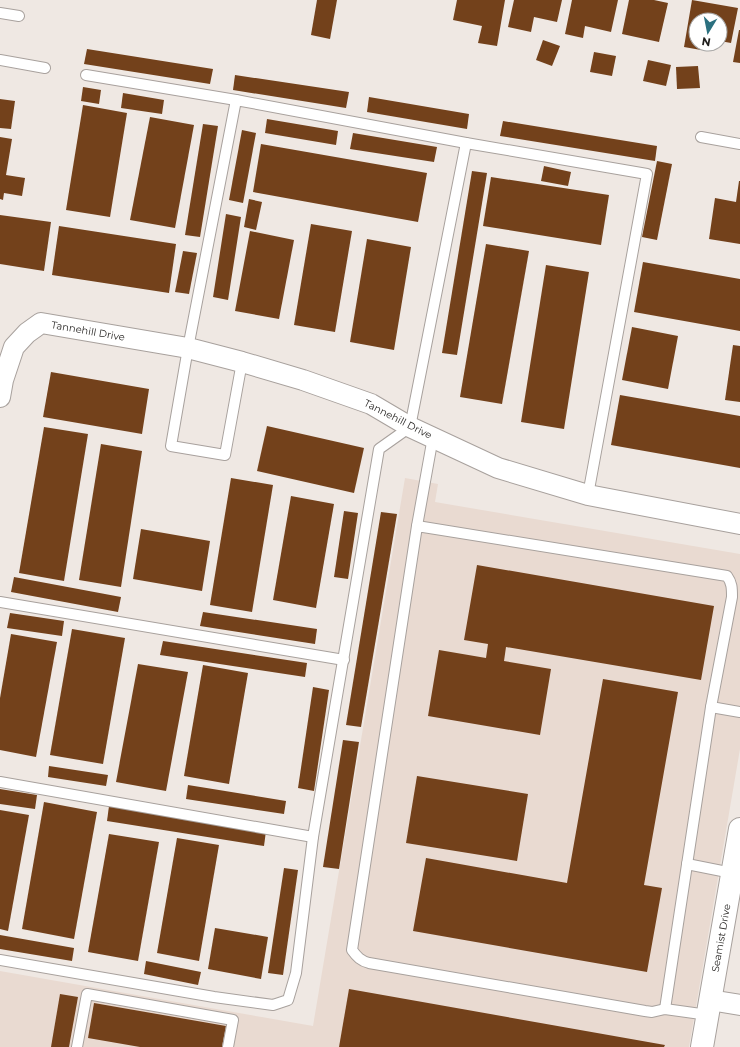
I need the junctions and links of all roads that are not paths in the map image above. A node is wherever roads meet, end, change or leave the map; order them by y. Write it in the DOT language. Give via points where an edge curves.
graph roads {
  1 [pos="0,13"];
  2 [pos="19,16"];
  3 [pos="0,60"];
  4 [pos="45,68"];
  5 [pos="86,75"];
  6 [pos="236,100"];
  7 [pos="701,137"];
  8 [pos="466,143"];
  9 [pos="740,144"];
  10 [pos="188,348"];
  11 [pos="9,351"];
  12 [pos="242,362"];
  13 [pos="0,392"];
  14 [pos="410,427"];
  15 [pos="433,437"];
  16 [pos="588,495"];
  17 [pos="740,524"];
  18 [pos="417,526"];
  19 [pos="0,602"];
  20 [pos="344,660"];
  21 [pos="711,707"];
  22 [pos="740,712"];
  23 [pos="0,782"];
  24 [pos="740,829"];
  25 [pos="313,837"];
  26 [pos="687,864"];
  27 [pos="732,873"];
  28 [pos="0,960"];
  29 [pos="740,1005"];
  30 [pos="709,1008"];
  31 [pos="664,1009"];
  32 [pos="77,1047"];
  33 [pos="228,1047"];
  34 [pos="702,1047"];
  1 -- 2 [label="lane"];
  3 -- 4 [label="lane"];
  5 -- 6 [label="lane"];
  6 -- 8 [label="lane"];
  6 -- 10 [label="lane"];
  7 -- 9 [label="lane"];
  8 -- 14 [label="lane"];
  8 -- 16 [label="lane" via="647,174"];
  10 -- 11 [label="street, Tannehill Drive" via="41,323"];
  10 -- 12 [label="street, Tannehill Drive"];
  10 -- 12 [label="lane" via="171,446 225,455"];
  11 -- 13 [label="street"];
  12 -- 14 [label="street, Tannehill Drive" via="370,404"];
  14 -- 15 [label="street, Tannehill Drive"];
  14 -- 20 [label="lane" via="379,449"];
  15 -- 16 [label="street, Tannehill Drive" via="498,468"];
  15 -- 18 [label="lane"];
  16 -- 17 [label="street, Tannehill Drive"];
  18 -- 21 [label="lane" via="727,576 731,582 732,597"];
  18 -- 31 [label="lane" via="352,950 358,958 369,963 645,1011"];
  19 -- 20 [label="lane"];
  20 -- 25 [label="lane"];
  21 -- 22 [label="lane"];
  21 -- 26 [label="lane"];
  23 -- 25 [label="lane"];
  24 -- 27 [label="street, Seamist Drive"];
  25 -- 28 [label="lane" via="296,973 288,1000 273,1005 214,997"];
  26 -- 27 [label="lane"];
  26 -- 31 [label="lane"];
  27 -- 30 [label="street, Seamist Drive"];
  29 -- 30 [label="street"];
  30 -- 31 [label="lane"];
  30 -- 34 [label="street, Seamist Drive"];
  32 -- 33 [label="lane" via="87,994 233,1020"];
}
